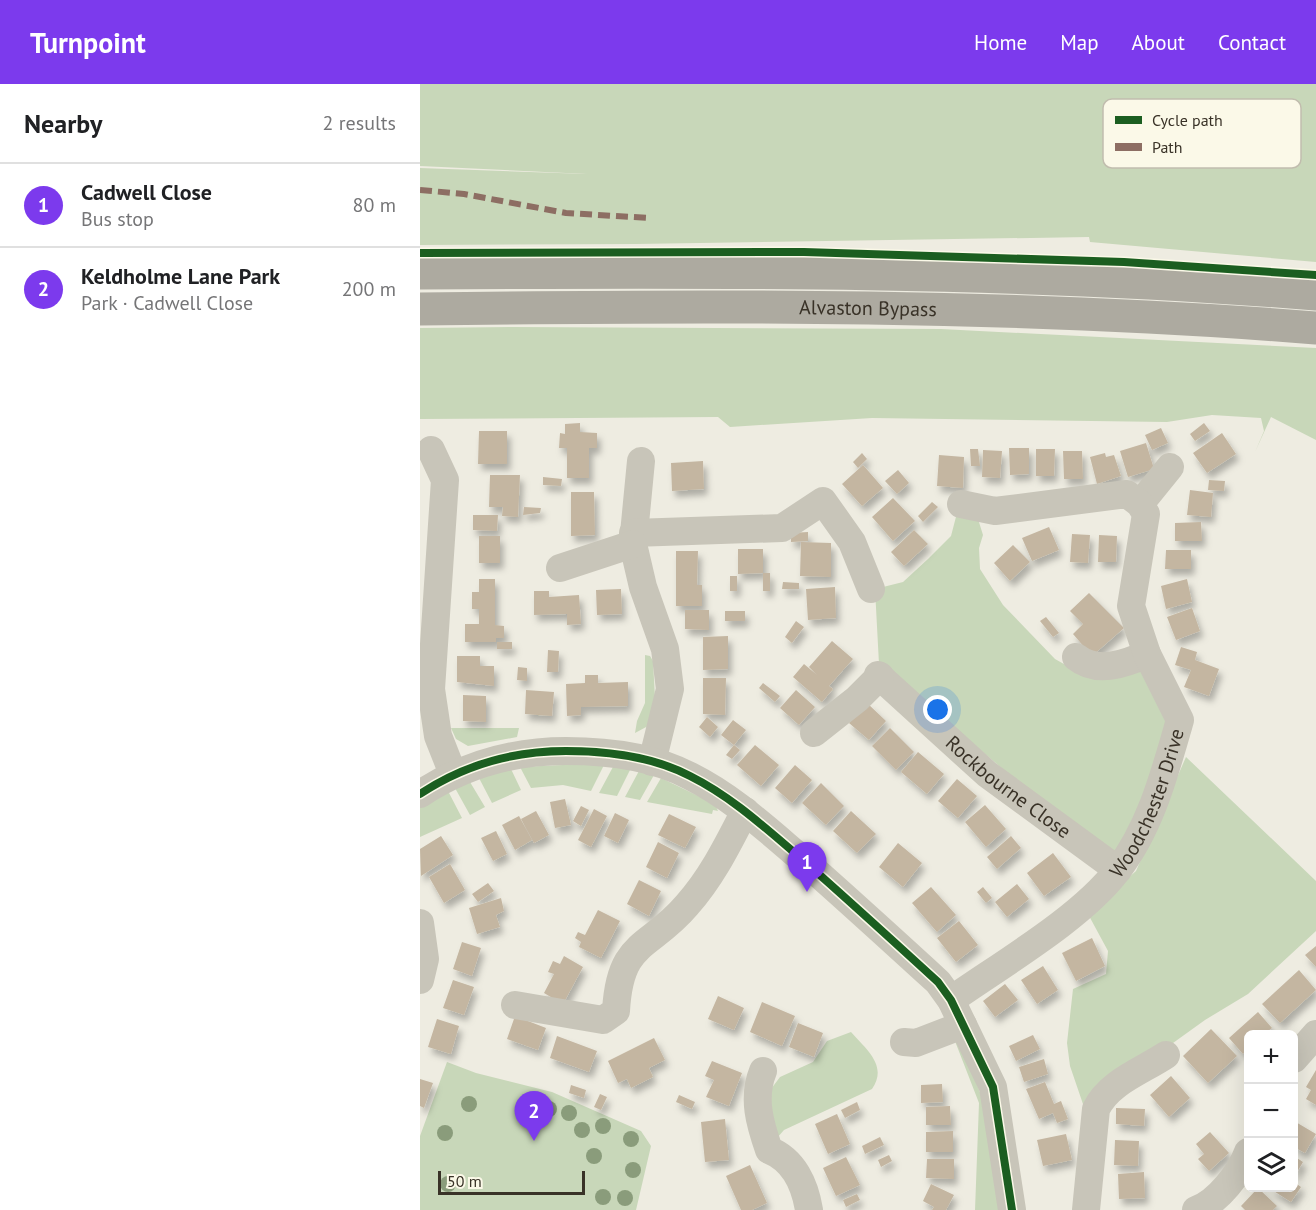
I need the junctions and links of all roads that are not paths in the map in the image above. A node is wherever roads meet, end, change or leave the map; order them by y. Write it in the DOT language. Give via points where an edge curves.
graph roads {
  1 [pos="420,273"];
  2 [pos="1316,294"];
  3 [pos="420,309"];
  4 [pos="1316,328"];
  5 [pos="431,450"];
  6 [pos="641,461"];
  7 [pos="1170,467"];
  8 [pos="961,504"];
  9 [pos="1140,504"];
  10 [pos="432,531"];
  11 [pos="633,539"];
  12 [pos="560,568"];
  13 [pos="871,589"];
  14 [pos="1147,654"];
  15 [pos="1076,657"];
  16 [pos="426,689"];
  17 [pos="814,733"];
  18 [pos="652,762"];
  19 [pos="453,774"];
  20 [pos="420,794"];
  21 [pos="745,811"];
  22 [pos="1118,870"];
  23 [pos="420,923"];
  24 [pos="420,980"];
  25 [pos="515,1005"];
  26 [pos="957,1012"];
  27 [pos="1316,1034"];
  28 [pos="904,1042"];
  29 [pos="1298,1054"];
  30 [pos="1166,1055"];
  31 [pos="763,1071"];
  32 [pos="1244,1162"];
  33 [pos="809,1210"];
  34 [pos="1012,1210"];
  35 [pos="1086,1210"];
  36 [pos="1196,1210"];
  1 -- 2 [label="highway, Alvaston Bypass" via="733,271 995,276"];
  3 -- 4 [label="highway, Alvaston Bypass" via="870,307"];
  5 -- 10 [label="street" via="445,480"];
  6 -- 11 [label="street"];
  7 -- 9 [label="street"];
  8 -- 9 [label="street" via="995,511 1126,494"];
  9 -- 14 [label="street, Woodchester Drive" via="1146,514 1131,606"];
  10 -- 16 [label="street"];
  11 -- 12 [label="street"];
  11 -- 13 [label="street" via="782,528 823,501 852,542"];
  11 -- 18 [label="street" via="643,587 665,649 670,689"];
  14 -- 15 [label="street" via="1113,666 1098,666"];
  14 -- 22 [label="street, Woodchester Drive" via="1180,720 1158,795"];
  16 -- 19 [label="street"];
  17 -- 22 [label="street, Rockbourne Close" via="879,676 987,774"];
  18 -- 19 [label="street" via="616,753 539,751"];
  18 -- 21 [label="street" via="688,774"];
  19 -- 20 [label="street"];
  21 -- 25 [label="street" via="709,878 692,900 630,955 618,984 616,1011 603,1020"];
  21 -- 26 [label="street" via="938,982"];
  22 -- 26 [label="street, Woodchester Drive" via="1086,904"];
  23 -- 24 [label="street" via="425,960"];
  26 -- 28 [label="street, Woodchester Drive" via="916,1043"];
  26 -- 34 [label="street" via="993,1087"];
  27 -- 29 [label="street"];
  30 -- 35 [label="street" via="1112,1087 1101,1099 1096,1109"];
  31 -- 33 [label="street" via="758,1116 769,1150 780,1154 798,1173"];
  32 -- 36 [label="street" via="1218,1195"];
}
